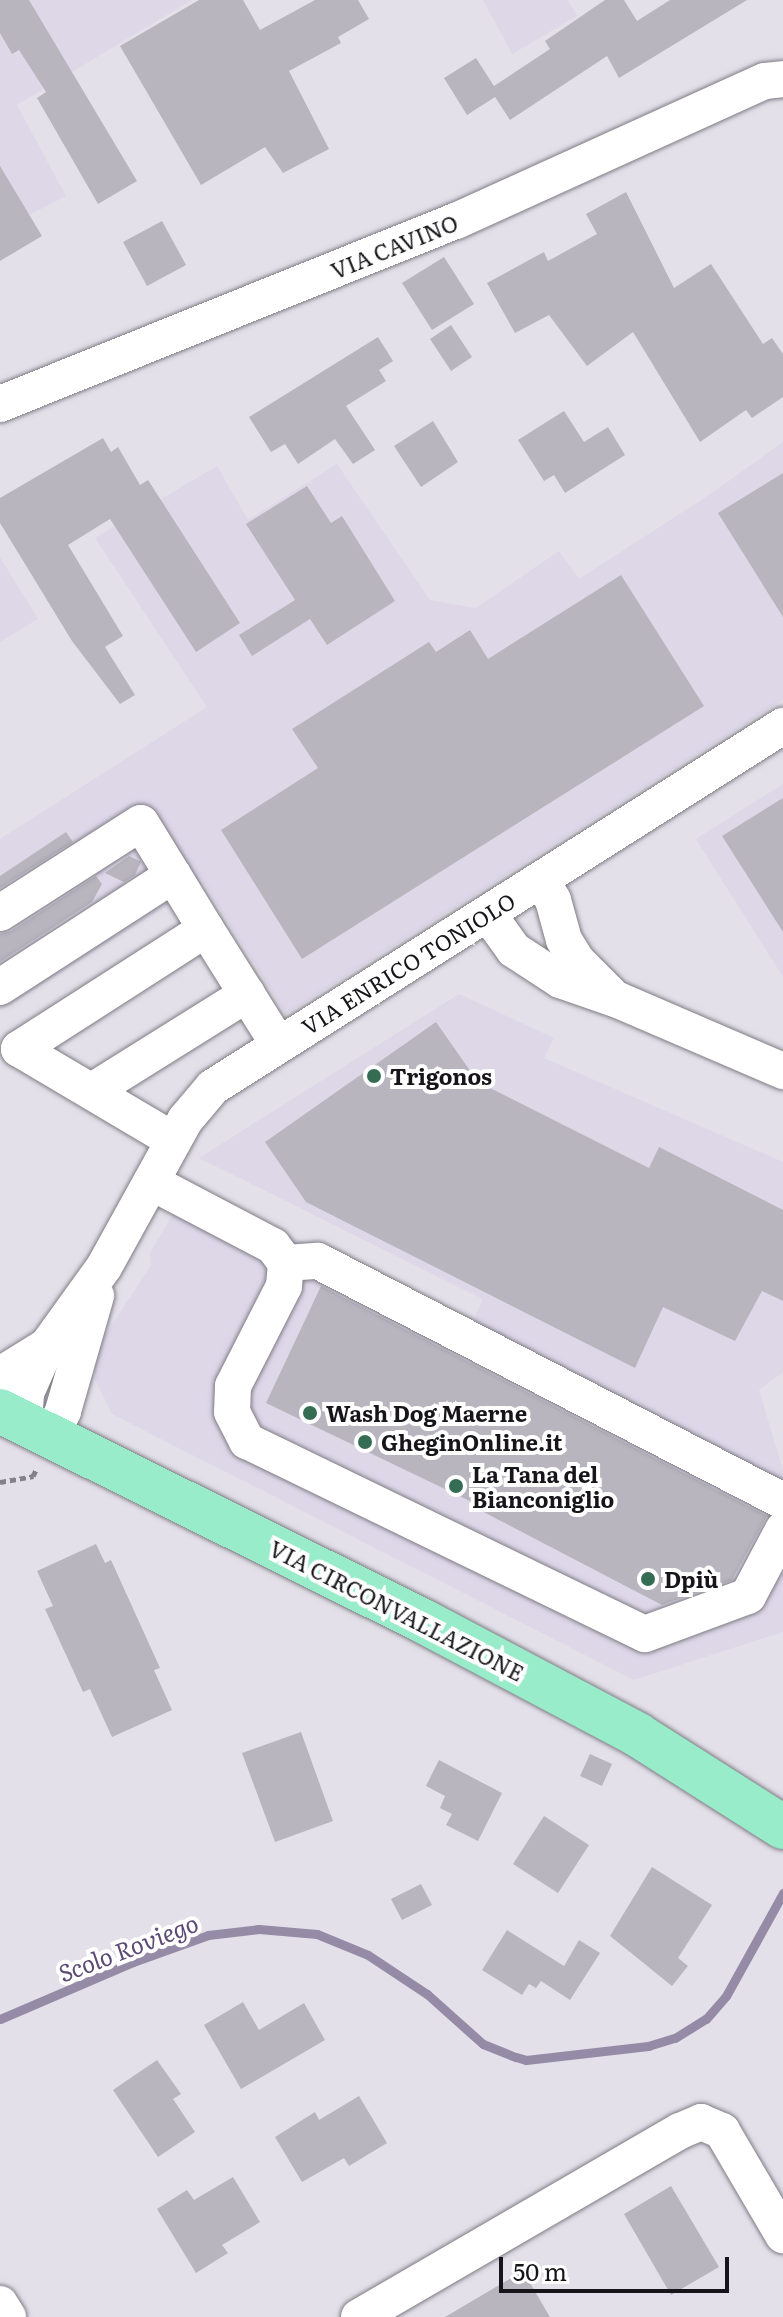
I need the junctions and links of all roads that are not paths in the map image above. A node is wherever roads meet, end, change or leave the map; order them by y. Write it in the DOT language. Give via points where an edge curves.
graph roads {
  1 [pos="783,79"];
  2 [pos="0,404"];
  3 [pos="783,726"];
  4 [pos="173,875"];
  5 [pos="541,880"];
  6 [pos="0,913"];
  7 [pos="488,914"];
  8 [pos="206,929"];
  9 [pos="0,987"];
  10 [pos="247,994"];
  11 [pos="618,1000"];
  12 [pos="278,1044"];
  13 [pos="10,1045"];
  14 [pos="783,1071"];
  15 [pos="92,1091"];
  16 [pos="173,1140"];
  17 [pos="151,1182"];
  18 [pos="286,1263"];
  19 [pos="104,1267"];
  20 [pos="47,1346"];
  21 [pos="0,1375"];
  22 [pos="28,1434"];
  23 [pos="783,1501"];
  24 [pos="783,1530"];
  25 [pos="783,1827"];
  26 [pos="783,2235"];
  27 [pos="0,2304"];
  28 [pos="8,2317"];
  29 [pos="359,2317"];
  1 -- 2 [label="street, VIA CAVINO" via="765,81 456,221"];
  3 -- 5 [label="street, VIA ENRICO TONIOLO"];
  4 -- 6 [label="street" via="141,823"];
  4 -- 8 [label="street"];
  4 -- 9 [label="street"];
  5 -- 7 [label="street, VIA ENRICO TONIOLO"];
  5 -- 11 [label="street" via="578,962"];
  7 -- 11 [label="street" via="514,950 560,980"];
  7 -- 12 [label="street, VIA ENRICO TONIOLO"];
  8 -- 10 [label="street"];
  8 -- 13 [label="street"];
  10 -- 12 [label="street"];
  10 -- 15 [label="street"];
  11 -- 14 [label="street"];
  12 -- 16 [label="street, VIA ENRICO TONIOLO" via="213,1087"];
  13 -- 15 [label="street"];
  15 -- 16 [label="street"];
  16 -- 17 [label="street, VIA ENRICO TONIOLO"];
  17 -- 18 [label="street" via="273,1246"];
  17 -- 19 [label="street, VIA ENRICO TONIOLO"];
  18 -- 23 [label="street" via="318,1261"];
  18 -- 24 [label="street" via="284,1286 233,1386 232,1412 247,1441 645,1634 748,1596"];
  19 -- 20 [label="street, VIA ENRICO TONIOLO"];
  19 -- 22 [label="street, VIA ENRICO TONIOLO" via="63,1411"];
  20 -- 21 [label="street, VIA ENRICO TONIOLO"];
  20 -- 22 [label="street, VIA ENRICO TONIOLO" via="26,1393"];
  22 -- 25 [label="main road, VIA CIRCONVALLAZIONE" via="425,1622 638,1735"];
  26 -- 29 [label="street" via="722,2131 701,2122"];
  27 -- 28 [label="street"];
}
